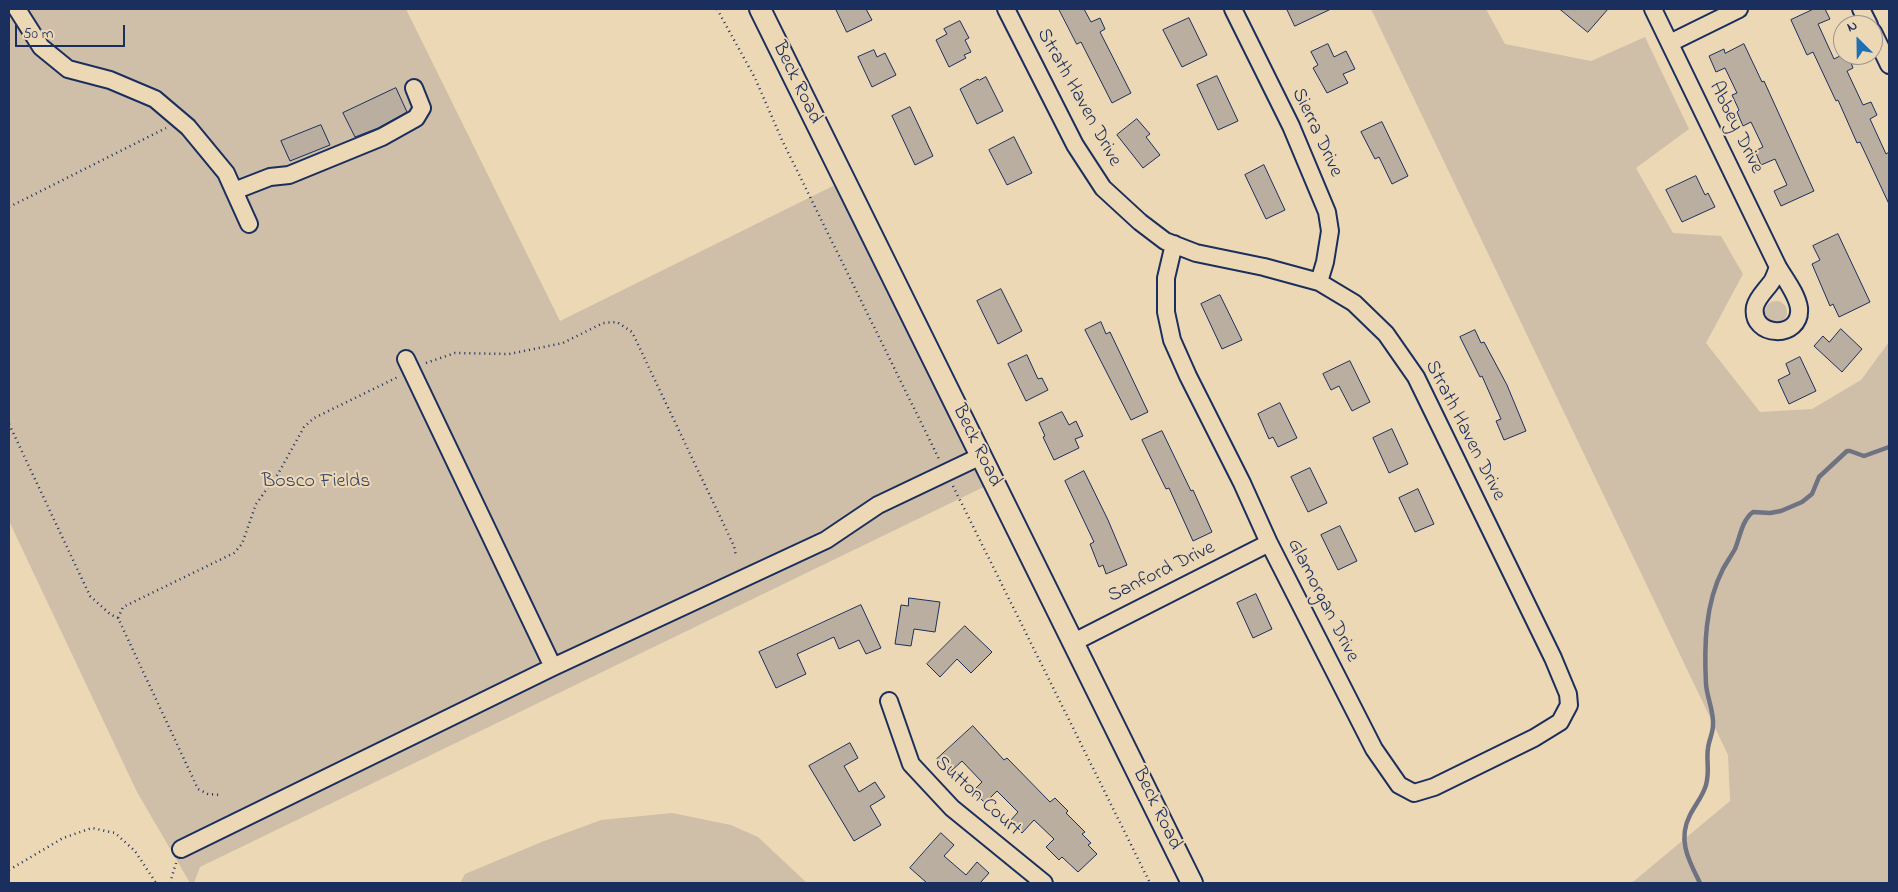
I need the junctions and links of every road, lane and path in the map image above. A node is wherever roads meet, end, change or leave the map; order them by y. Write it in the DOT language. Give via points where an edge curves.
graph roads {
  1 [pos="17,9"];
  2 [pos="717,9"];
  3 [pos="760,9"];
  4 [pos="1006,9"];
  5 [pos="1233,9"];
  6 [pos="1653,9"];
  7 [pos="1739,9"];
  8 [pos="1670,42"];
  9 [pos="1883,53"];
  10 [pos="1889,65"];
  11 [pos="414,88"];
  12 [pos="167,128"];
  13 [pos="234,191"];
  14 [pos="9,207"];
  15 [pos="249,224"];
  16 [pos="1174,244"];
  17 [pos="1778,267"];
  18 [pos="1319,282"];
  19 [pos="406,359"];
  20 [pos="9,424"];
  21 [pos="981,456"];
  22 [pos="946,472"];
  23 [pos="1269,543"];
  24 [pos="1074,642"];
  25 [pos="553,666"];
  26 [pos="889,701"];
  27 [pos="1569,705"];
  28 [pos="220,795"];
  29 [pos="181,849"];
  30 [pos="9,870"];
  31 [pos="156,883"];
  32 [pos="170,883"];
  33 [pos="1044,883"];
  34 [pos="1150,883"];
  35 [pos="1192,883"];
  1 -- 13 [label="street" via="41,47 68,69 110,80 155,99 188,127 226,173"];
  2 -- 22 [label="path" via="755,78 782,140"];
  3 -- 21 [label="main road, Beck Road"];
  4 -- 16 [label="street, Strath Haven Drive" via="1075,145 1103,188 1140,222"];
  5 -- 18 [label="street, Sierra Drive" via="1291,126 1328,212 1330,231"];
  6 -- 8 [label="street, Abbey Drive"];
  7 -- 8 [label="street"];
  8 -- 17 [label="street, Abbey Drive"];
  9 -- 10 [label="street"];
  11 -- 13 [label="street" via="422,108 416,118 382,138 289,175 270,176"];
  12 -- 14 [label="path"];
  13 -- 15 [label="street"];
  16 -- 18 [label="street, Strath Haven Drive" via="1196,253"];
  16 -- 23 [label="street, Glamorgan Drive" via="1166,278 1166,312 1172,340"];
  18 -- 27 [label="street, Strath Haven Drive" via="1354,303 1386,334 1416,377 1554,658"];
  19 -- 25 [label="street"];
  20 -- 28 [label="path" via="90,596 118,618 198,789"];
  21 -- 22 [label="street"];
  21 -- 24 [label="main road, Beck Road"];
  22 -- 25 [label="street" via="878,505 826,540"];
  22 -- 34 [label="path"];
  23 -- 24 [label="street, Sanford Drive"];
  23 -- 27 [label="street, Glamorgan Drive" via="1374,750 1399,785 1414,793 1434,787 1534,738 1560,722"];
  24 -- 35 [label="main road, Beck Road"];
  25 -- 29 [label="street"];
  26 -- 33 [label="street, Sutton Court" via="911,764 952,808"];
  29 -- 32 [label="path"];
  30 -- 31 [label="path" via="63,838 92,828 115,832 135,851"];
}
